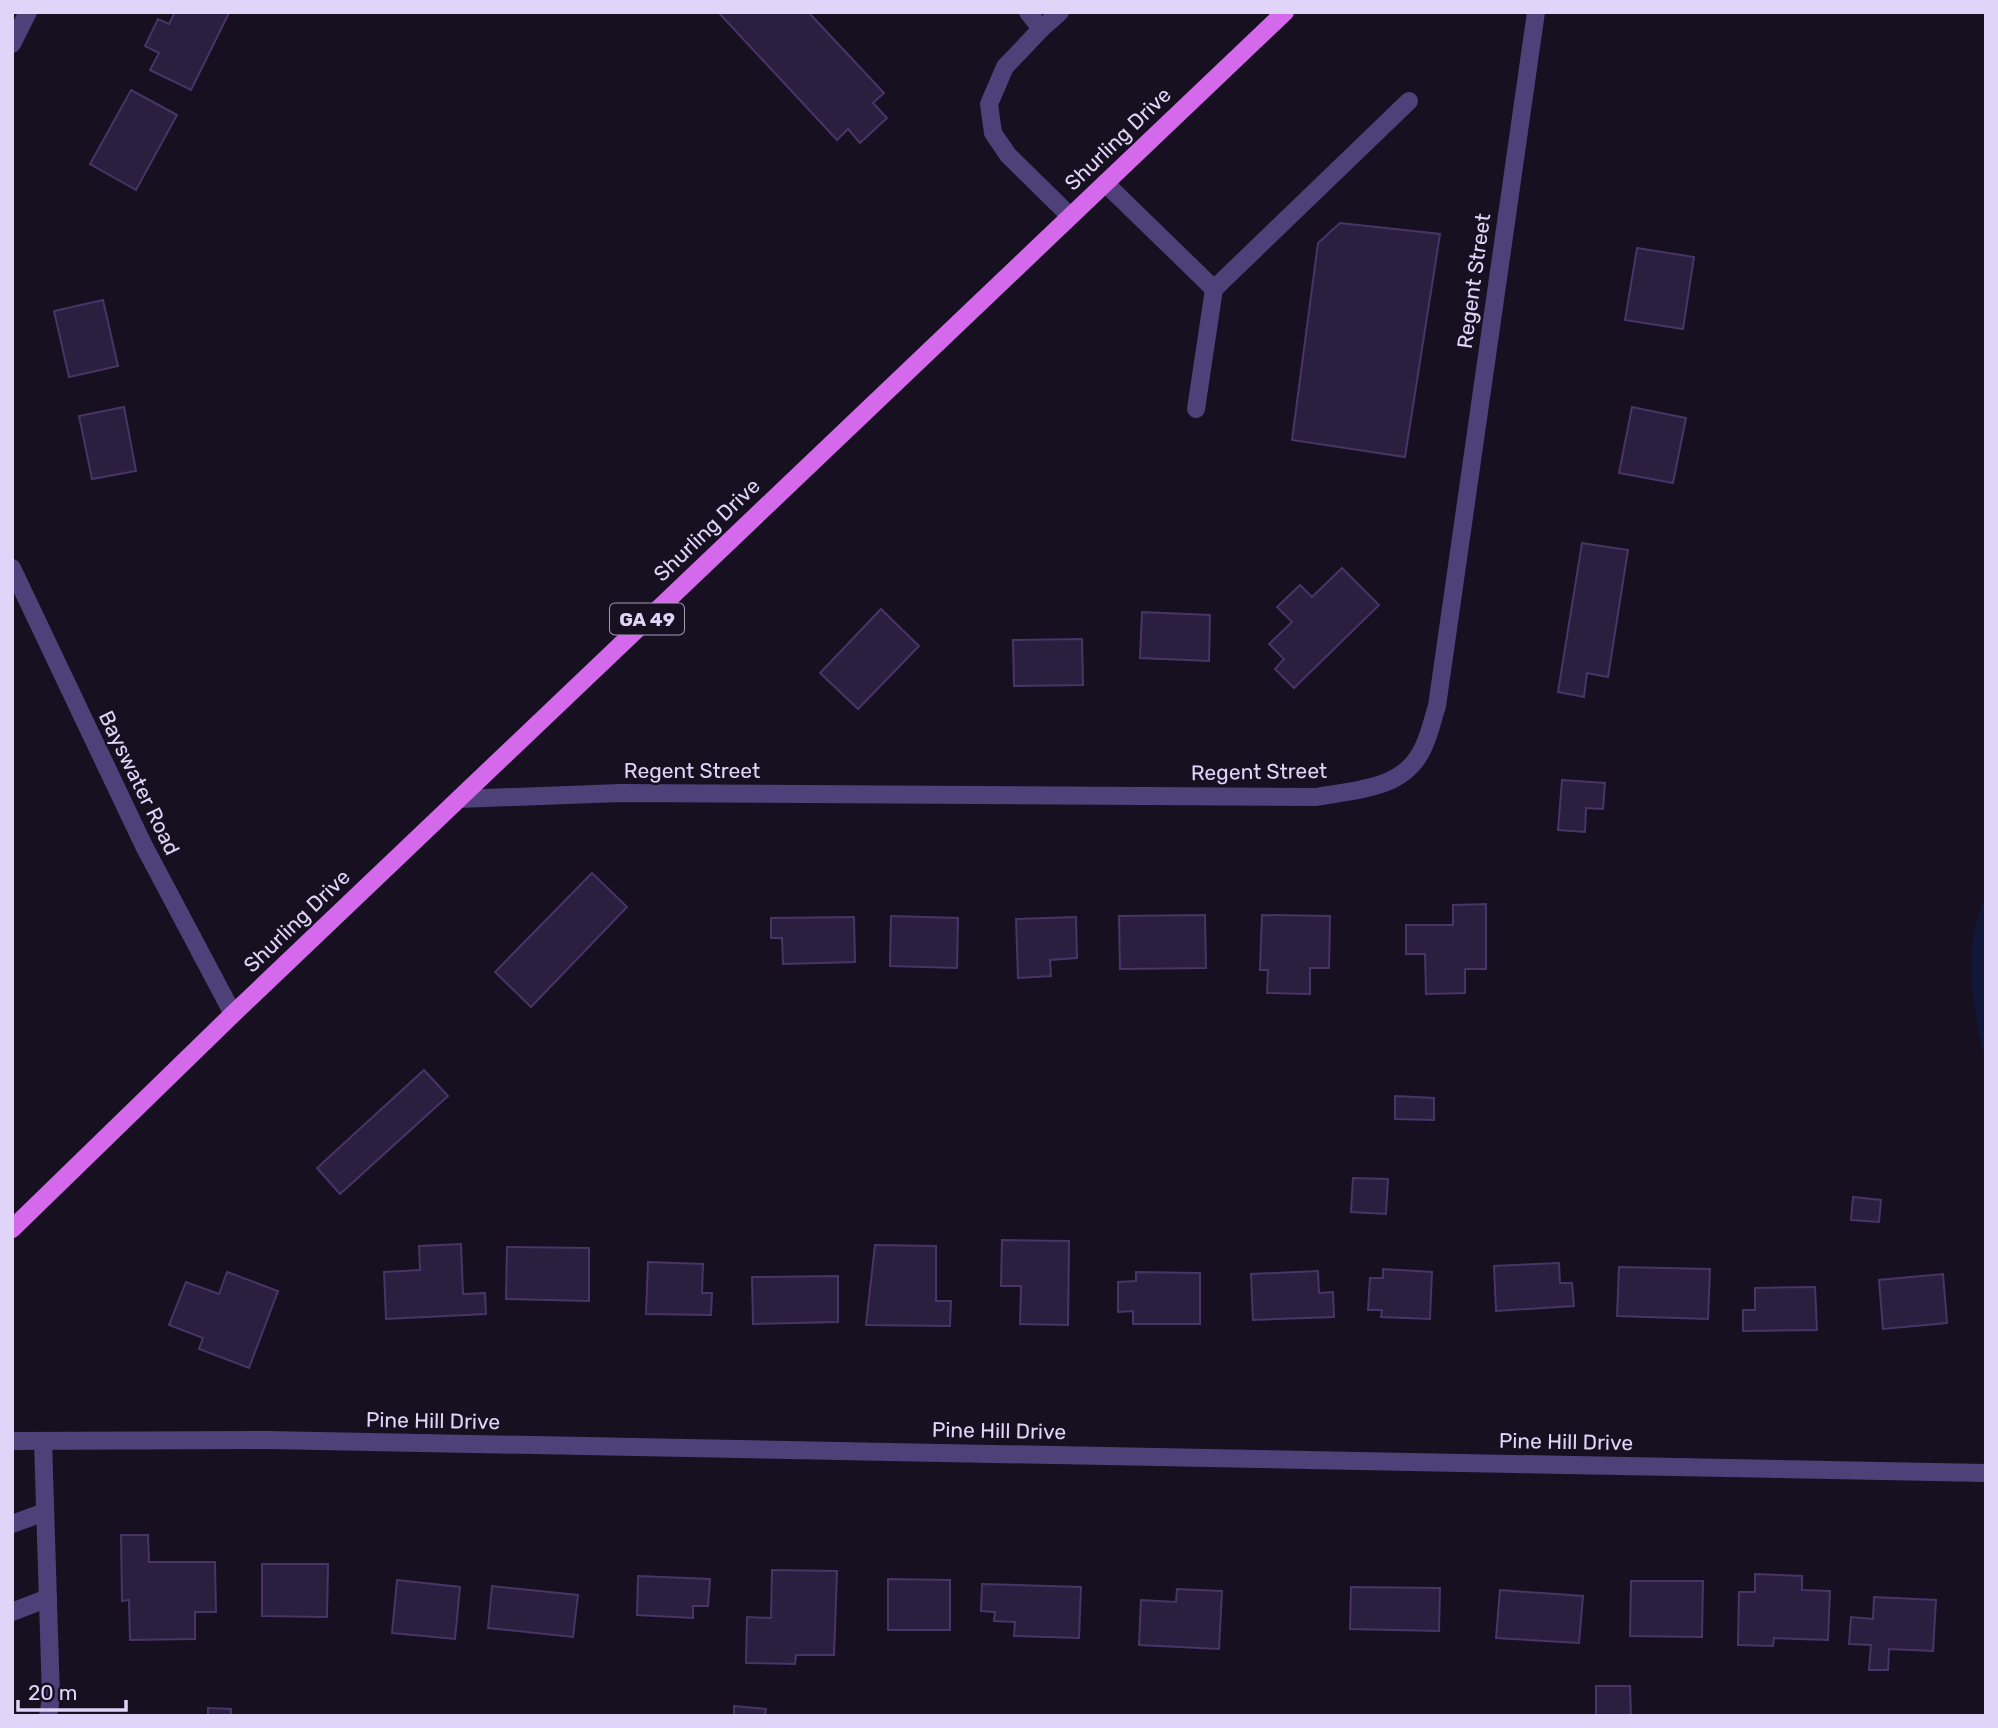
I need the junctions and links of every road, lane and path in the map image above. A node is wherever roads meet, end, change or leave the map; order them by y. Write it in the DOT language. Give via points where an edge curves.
graph roads {
  1 [pos="28,12"];
  2 [pos="1028,12"];
  3 [pos="1060,12"];
  4 [pos="1285,12"];
  5 [pos="1536,12"];
  6 [pos="1041,29"];
  7 [pos="12,44"];
  8 [pos="1409,101"];
  9 [pos="1105,183"];
  10 [pos="1070,216"];
  11 [pos="1214,289"];
  12 [pos="1196,409"];
  13 [pos="12,568"];
  14 [pos="459,799"];
  15 [pos="233,1014"];
  16 [pos="12,1229"];
  17 [pos="12,1441"];
  18 [pos="43,1441"];
  19 [pos="1986,1473"];
  20 [pos="45,1512"];
  21 [pos="12,1524"];
  22 [pos="48,1598"];
  23 [pos="12,1612"];
  24 [pos="48,1716"];
  1 -- 7 [label="street"];
  2 -- 6 [label="street"];
  3 -- 6 [label="street"];
  4 -- 9 [label="main road, Shurling Drive / GA 49"];
  5 -- 14 [label="street, Regent Street" via="1437,706 1421,752 1405,773 1382,785 1316,797 620,793"];
  6 -- 10 [label="street" via="1004,67 989,104 993,133 1008,155"];
  8 -- 11 [label="street"];
  9 -- 10 [label="main road, Shurling Drive / GA 49"];
  9 -- 11 [label="street"];
  10 -- 14 [label="main road, Shurling Drive / GA 49"];
  11 -- 12 [label="street"];
  13 -- 15 [label="street, Bayswater Road" via="144,846"];
  14 -- 15 [label="main road, Shurling Drive / GA 49"];
  15 -- 16 [label="main road, Shurling Drive / GA 49"];
  17 -- 18 [label="street, Pine Hill Drive"];
  18 -- 19 [label="street, Pine Hill Drive" via="268,1440"];
  18 -- 20 [label="street"];
  20 -- 21 [label="street"];
  20 -- 22 [label="street"];
  22 -- 23 [label="street"];
  22 -- 24 [label="street"];
}
